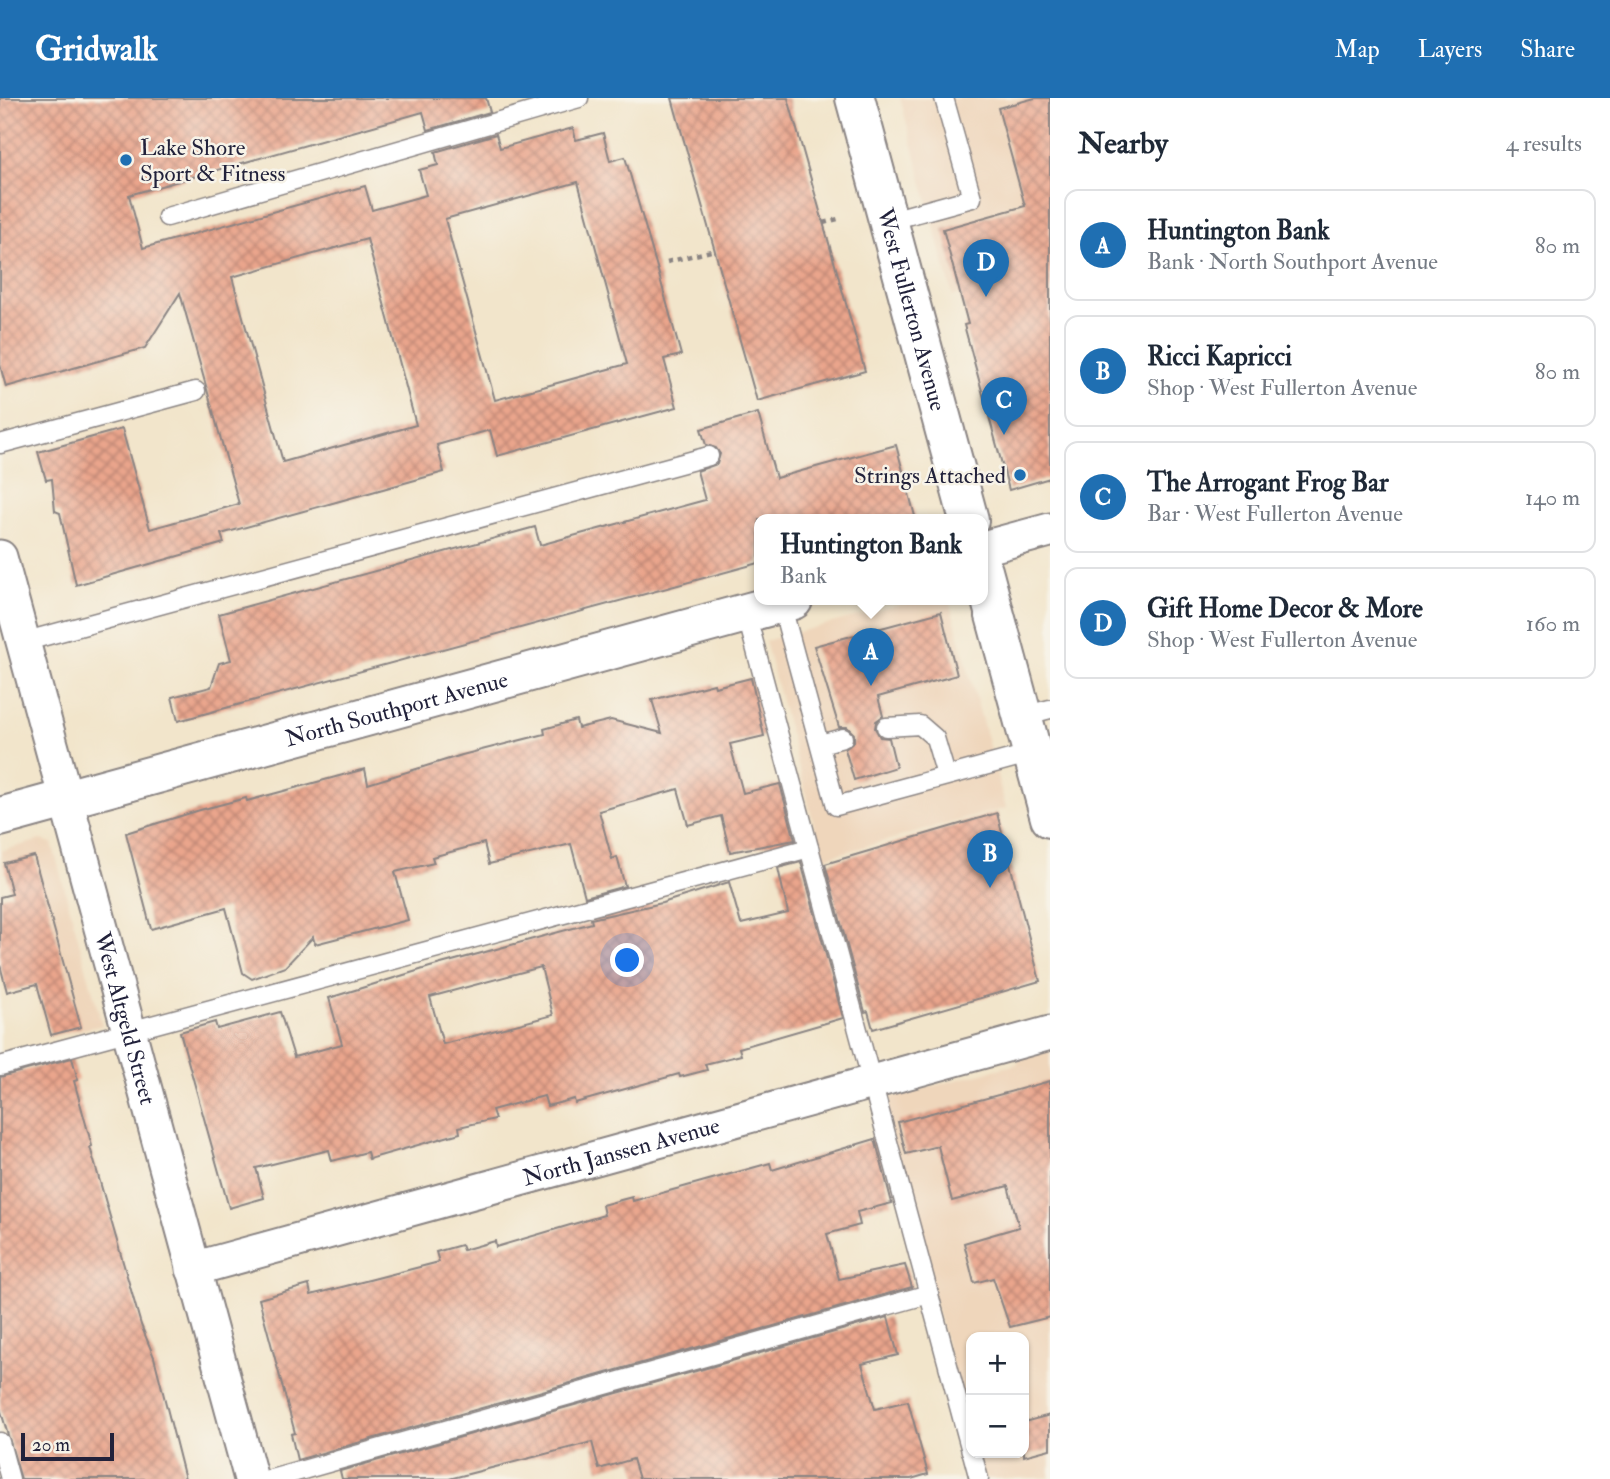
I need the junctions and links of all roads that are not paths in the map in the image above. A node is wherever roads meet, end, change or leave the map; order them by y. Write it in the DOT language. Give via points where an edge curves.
graph roads {
  1 [pos="579,98"];
  2 [pos="855,98"];
  3 [pos="944,98"];
  4 [pos="167,217"];
  5 [pos="888,221"];
  6 [pos="196,391"];
  7 [pos="0,444"];
  8 [pos="709,456"];
  9 [pos="967,514"];
  10 [pos="1050,530"];
  11 [pos="988,547"];
  12 [pos="1,568"];
  13 [pos="988,584"];
  14 [pos="773,606"];
  15 [pos="23,642"];
  16 [pos="1036,713"];
  17 [pos="886,727"];
  18 [pos="843,738"];
  19 [pos="820,744"];
  20 [pos="1032,753"];
  21 [pos="946,775"];
  22 [pos="66,799"];
  23 [pos="0,817"];
  24 [pos="1050,818"];
  25 [pos="809,848"];
  26 [pos="129,1031"];
  27 [pos="1050,1032"];
  28 [pos="0,1066"];
  29 [pos="872,1082"];
  30 [pos="193,1269"];
  31 [pos="929,1294"];
  32 [pos="966,1430"];
  33 [pos="0,1442"];
  34 [pos="974,1458"];
  35 [pos="10,1479"];
  36 [pos="251,1479"];
  37 [pos="271,1479"];
  38 [pos="979,1479"];
  1 -- 4 [label="lane"];
  2 -- 5 [label="street, West Fullerton Avenue"];
  3 -- 5 [label="lane" via="972,198"];
  5 -- 9 [label="street, West Fullerton Avenue"];
  6 -- 7 [label="lane"];
  8 -- 15 [label="lane"];
  10 -- 11 [label="street"];
  12 -- 15 [label="street, West Altgeld Street"];
  13 -- 16 [label="street"];
  14 -- 19 [label="lane"];
  14 -- 22 [label="street, North Southport Avenue"];
  14 -- 25 [label="lane"];
  15 -- 22 [label="street, West Altgeld Street"];
  16 -- 20 [label="street"];
  17 -- 21 [label="lane" via="920,725 935,738"];
  18 -- 19 [label="lane"];
  19 -- 21 [label="lane" via="836,806"];
  20 -- 21 [label="lane"];
  20 -- 24 [label="street"];
  22 -- 23 [label="street, North Southport Avenue"];
  22 -- 26 [label="street, West Altgeld Street"];
  25 -- 26 [label="lane"];
  25 -- 29 [label="lane"];
  26 -- 28 [label="lane"];
  26 -- 30 [label="street, West Altgeld Street"];
  27 -- 29 [label="street, North Janssen Avenue"];
  29 -- 30 [label="street, North Janssen Avenue"];
  29 -- 31 [label="lane"];
  30 -- 36 [label="street, West Altgeld Street"];
  31 -- 32 [label="lane"];
  31 -- 37 [label="lane"];
  33 -- 35 [label="lane"];
  34 -- 38 [label="lane"];
}
